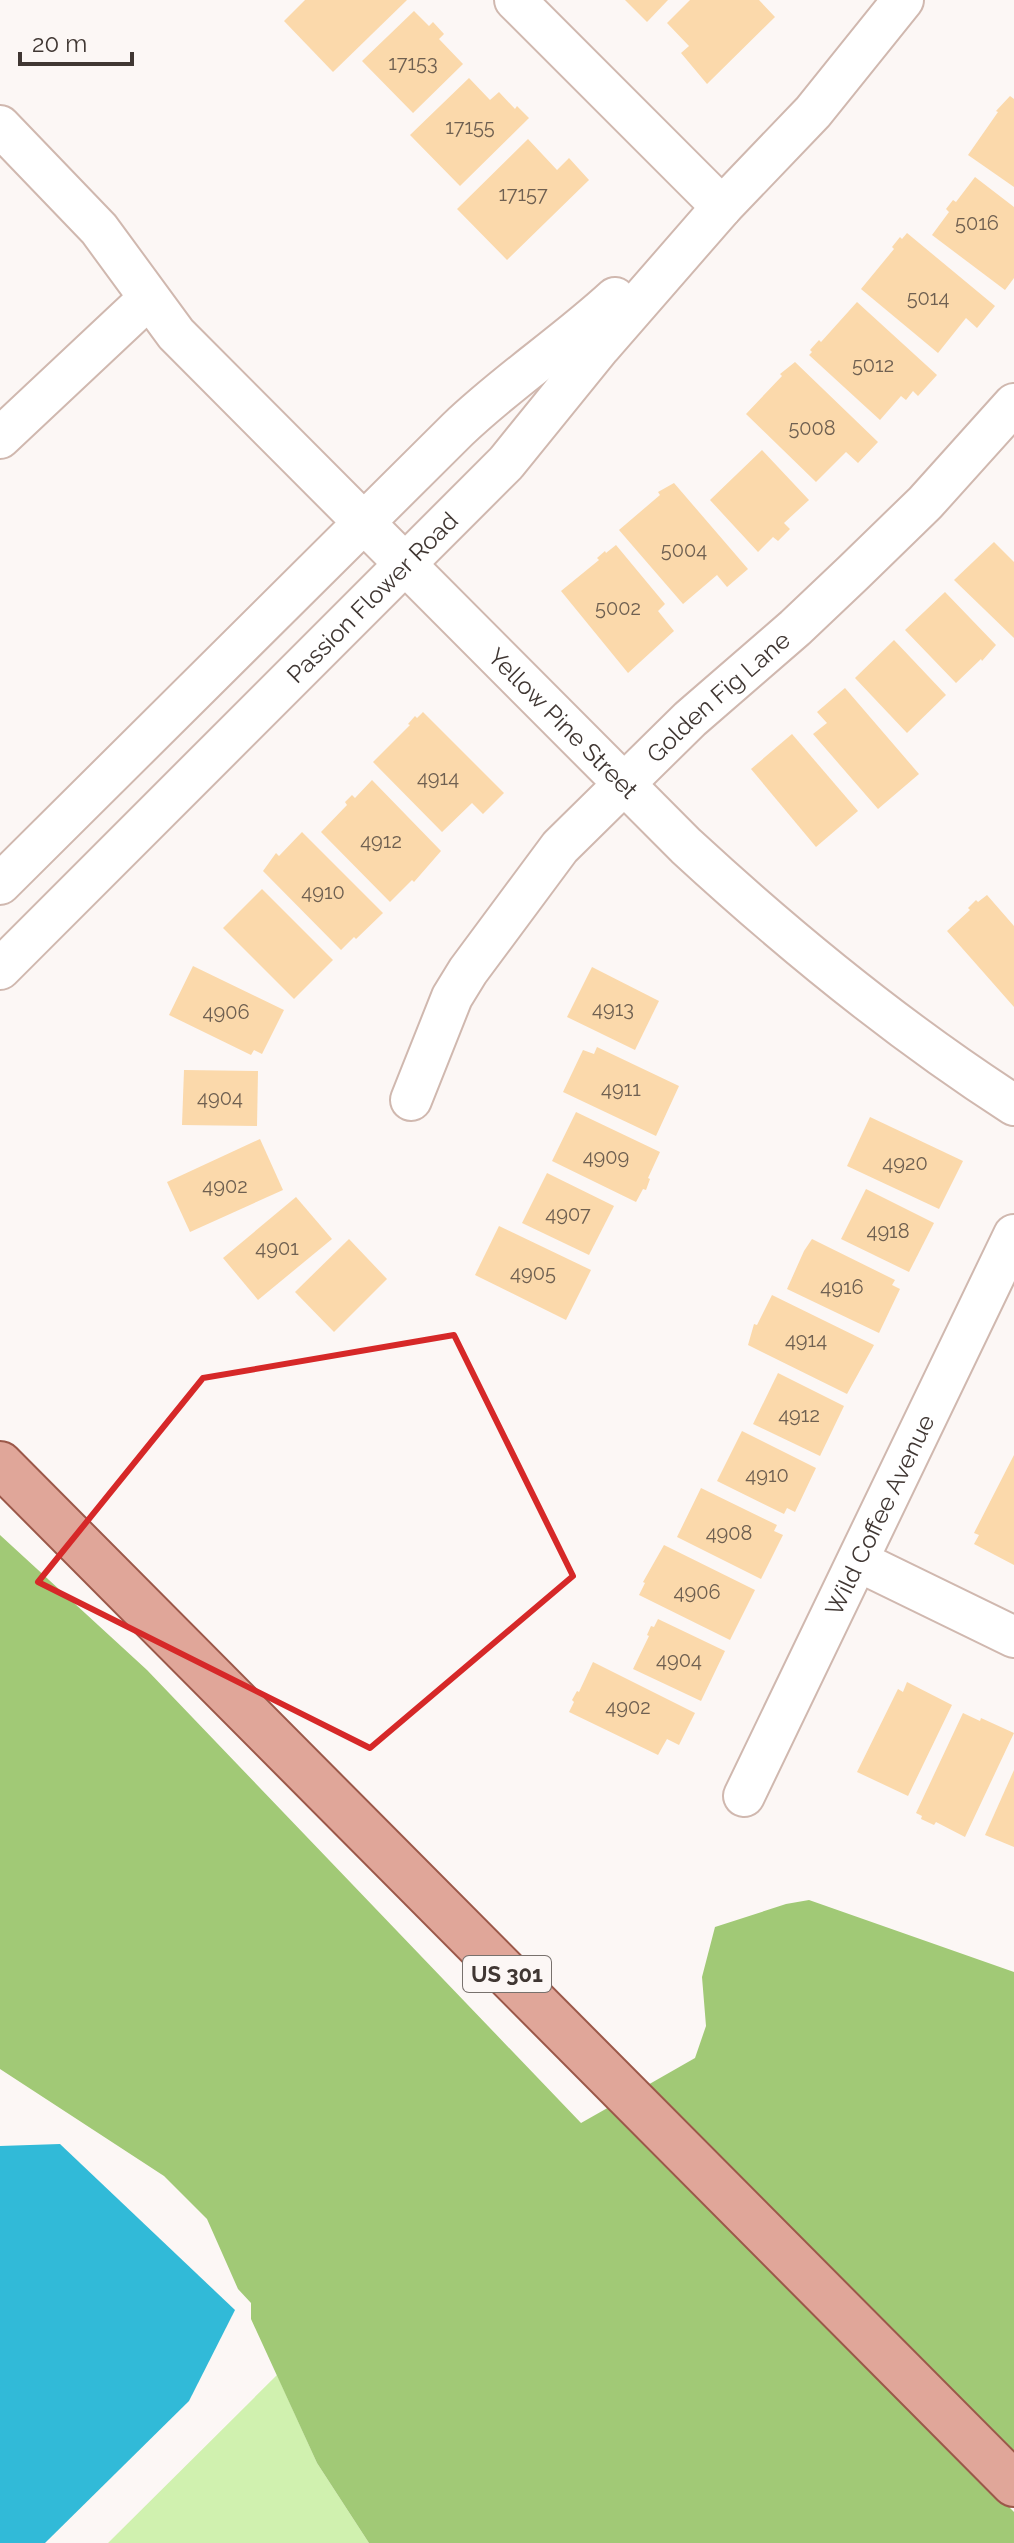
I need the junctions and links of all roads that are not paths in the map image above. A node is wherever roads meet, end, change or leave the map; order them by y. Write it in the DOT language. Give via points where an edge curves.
graph roads {
  1 [pos="515,0"];
  2 [pos="903,0"];
  3 [pos="0,126"];
  4 [pos="722,207"];
  5 [pos="148,299"];
  6 [pos="1014,404"];
  7 [pos="0,438"];
  8 [pos="363,521"];
  9 [pos="406,563"];
  10 [pos="624,784"];
  11 [pos="0,884"];
  12 [pos="0,969"];
  13 [pos="411,1100"];
  14 [pos="1014,1105"];
  15 [pos="1014,1235"];
  16 [pos="0,1464"];
  17 [pos="858,1561"];
  18 [pos="1014,1637"];
  19 [pos="744,1796"];
  20 [pos="1014,2484"];
  1 -- 4 [label="street"];
  2 -- 4 [label="street, Passion Flower Road" via="813,112"];
  3 -- 5 [label="street, Yellow Pine Street" via="99,229"];
  4 -- 8 [label="street, Passion Flower Road" via="483,405"];
  4 -- 9 [label="street, Passion Flower Road" via="506,463"];
  5 -- 7 [label="street"];
  5 -- 8 [label="street, Yellow Pine Street" via="176,334"];
  6 -- 10 [label="street, Golden Fig Lane" via="874,553"];
  8 -- 9 [label="street, Yellow Pine Street"];
  8 -- 11 [label="street, Passion Flower Road"];
  9 -- 10 [label="street, Yellow Pine Street"];
  9 -- 12 [label="street, Passion Flower Road"];
  10 -- 13 [label="street, Golden Fig Lane" via="560,847 468,971 438,1026"];
  10 -- 14 [label="street, Yellow Pine Street" via="821,966"];
  15 -- 17 [label="street, Wild Coffee Avenue"];
  16 -- 20 [label="main road, US 301"];
  17 -- 18 [label="street"];
  17 -- 19 [label="street, Wild Coffee Avenue"];
}
